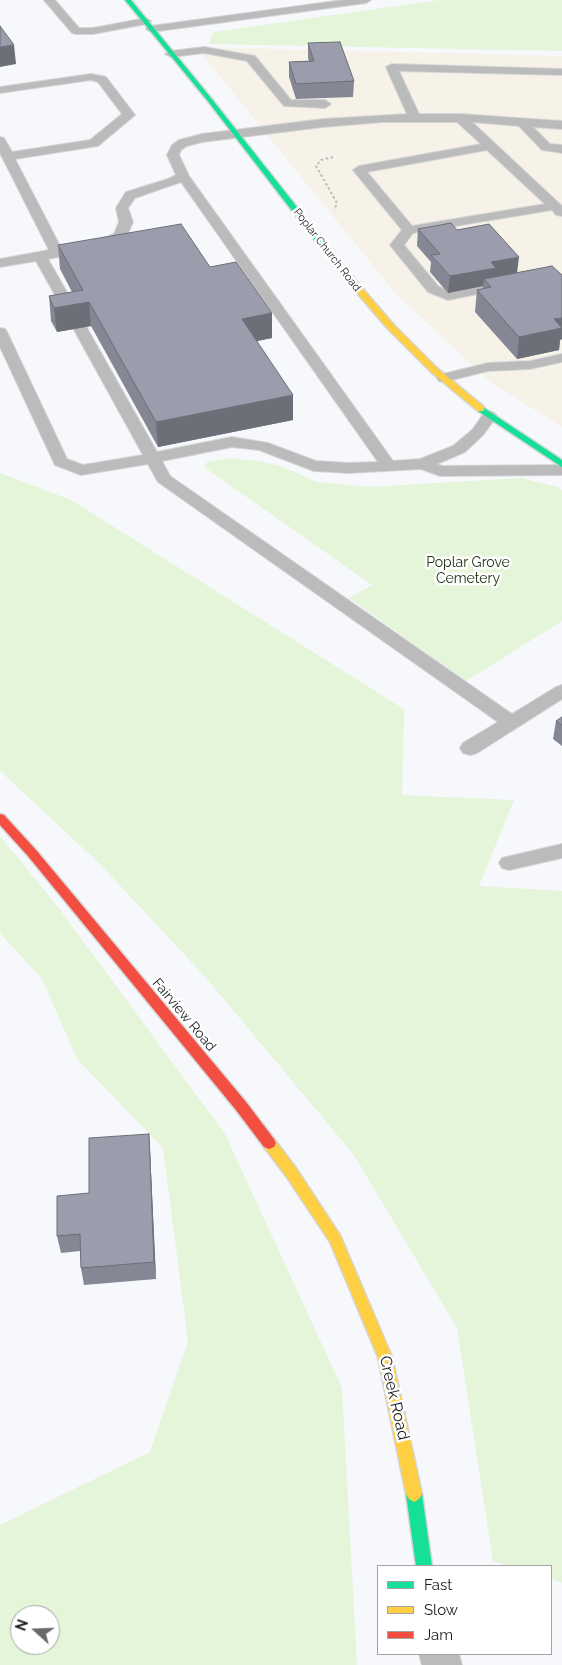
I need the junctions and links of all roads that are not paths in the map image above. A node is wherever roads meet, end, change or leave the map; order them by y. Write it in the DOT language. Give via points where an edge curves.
graph roads {
  1 [pos="49,0"];
  2 [pos="128,0"];
  3 [pos="272,0"];
  4 [pos="366,0"];
  5 [pos="284,11"];
  6 [pos="148,25"];
  7 [pos="171,54"];
  8 [pos="562,72"];
  9 [pos="0,90"];
  10 [pos="326,104"];
  11 [pos="414,117"];
  12 [pos="460,118"];
  13 [pos="522,122"];
  14 [pos="562,125"];
  15 [pos="236,134"];
  16 [pos="0,141"];
  17 [pos="490,146"];
  18 [pos="562,149"];
  19 [pos="8,156"];
  20 [pos="183,176"];
  21 [pos="558,210"];
  22 [pos="409,230"];
  23 [pos="58,253"];
  24 [pos="40,256"];
  25 [pos="0,263"];
  26 [pos="515,283"];
  27 [pos="0,332"];
  28 [pos="559,358"];
  29 [pos="444,378"];
  30 [pos="489,416"];
  31 [pos="152,458"];
  32 [pos="423,464"];
  33 [pos="562,464"];
  34 [pos="389,466"];
  35 [pos="562,470"];
  36 [pos="562,691"];
  37 [pos="511,722"];
  38 [pos="470,748"];
  39 [pos="0,818"];
  40 [pos="562,851"];
  41 [pos="509,863"];
  42 [pos="335,1239"];
  43 [pos="424,1565"];
  1 -- 6 [label="lane" via="76,31"];
  2 -- 6 [label="street, Poplar Church Road"];
  3 -- 5 [label="lane"];
  4 -- 5 [label="lane"];
  5 -- 6 [label="lane"];
  6 -- 7 [label="street, Poplar Church Road"];
  7 -- 10 [label="lane" via="204,50 251,58 288,104"];
  7 -- 15 [label="street, Poplar Church Road"];
  8 -- 11 [label="lane" via="392,67"];
  9 -- 19 [label="lane" via="91,77 102,79 128,115 94,143"];
  11 -- 12 [label="lane"];
  11 -- 15 [label="lane" via="324,123"];
  12 -- 13 [label="lane"];
  12 -- 17 [label="lane"];
  13 -- 14 [label="lane"];
  13 -- 18 [label="lane" via="546,146"];
  15 -- 20 [label="lane" via="202,138 176,148 173,155"];
  15 -- 29 [label="street, Poplar Church Road" via="355,286 391,327"];
  16 -- 19 [label="lane"];
  17 -- 21 [label="lane"];
  17 -- 22 [label="lane" via="359,170"];
  19 -- 23 [label="lane"];
  20 -- 23 [label="lane" via="130,196 122,208 126,222 120,236 97,246"];
  20 -- 34 [label="lane"];
  21 -- 22 [label="lane"];
  22 -- 26 [label="lane" via="397,245 433,288 448,296"];
  23 -- 24 [label="lane"];
  24 -- 25 [label="lane"];
  24 -- 31 [label="lane"];
  27 -- 31 [label="lane" via="61,462 81,470"];
  28 -- 29 [label="lane" via="530,365 488,366"];
  29 -- 30 [label="street, Poplar Church Road"];
  30 -- 32 [label="lane" via="459,450"];
  30 -- 33 [label="street, Poplar Church Road"];
  31 -- 34 [label="lane" via="232,442 262,446 314,466"];
  31 -- 37 [label="lane" via="164,479"];
  32 -- 34 [label="lane"];
  32 -- 35 [label="lane" via="440,471"];
  36 -- 37 [label="lane"];
  37 -- 38 [label="lane"];
  39 -- 42 [label="street, Fairview Road" via="241,1106 291,1172"];
  40 -- 41 [label="lane"];
  42 -- 43 [label="street, Creek Road" via="385,1357 410,1469"];
}
